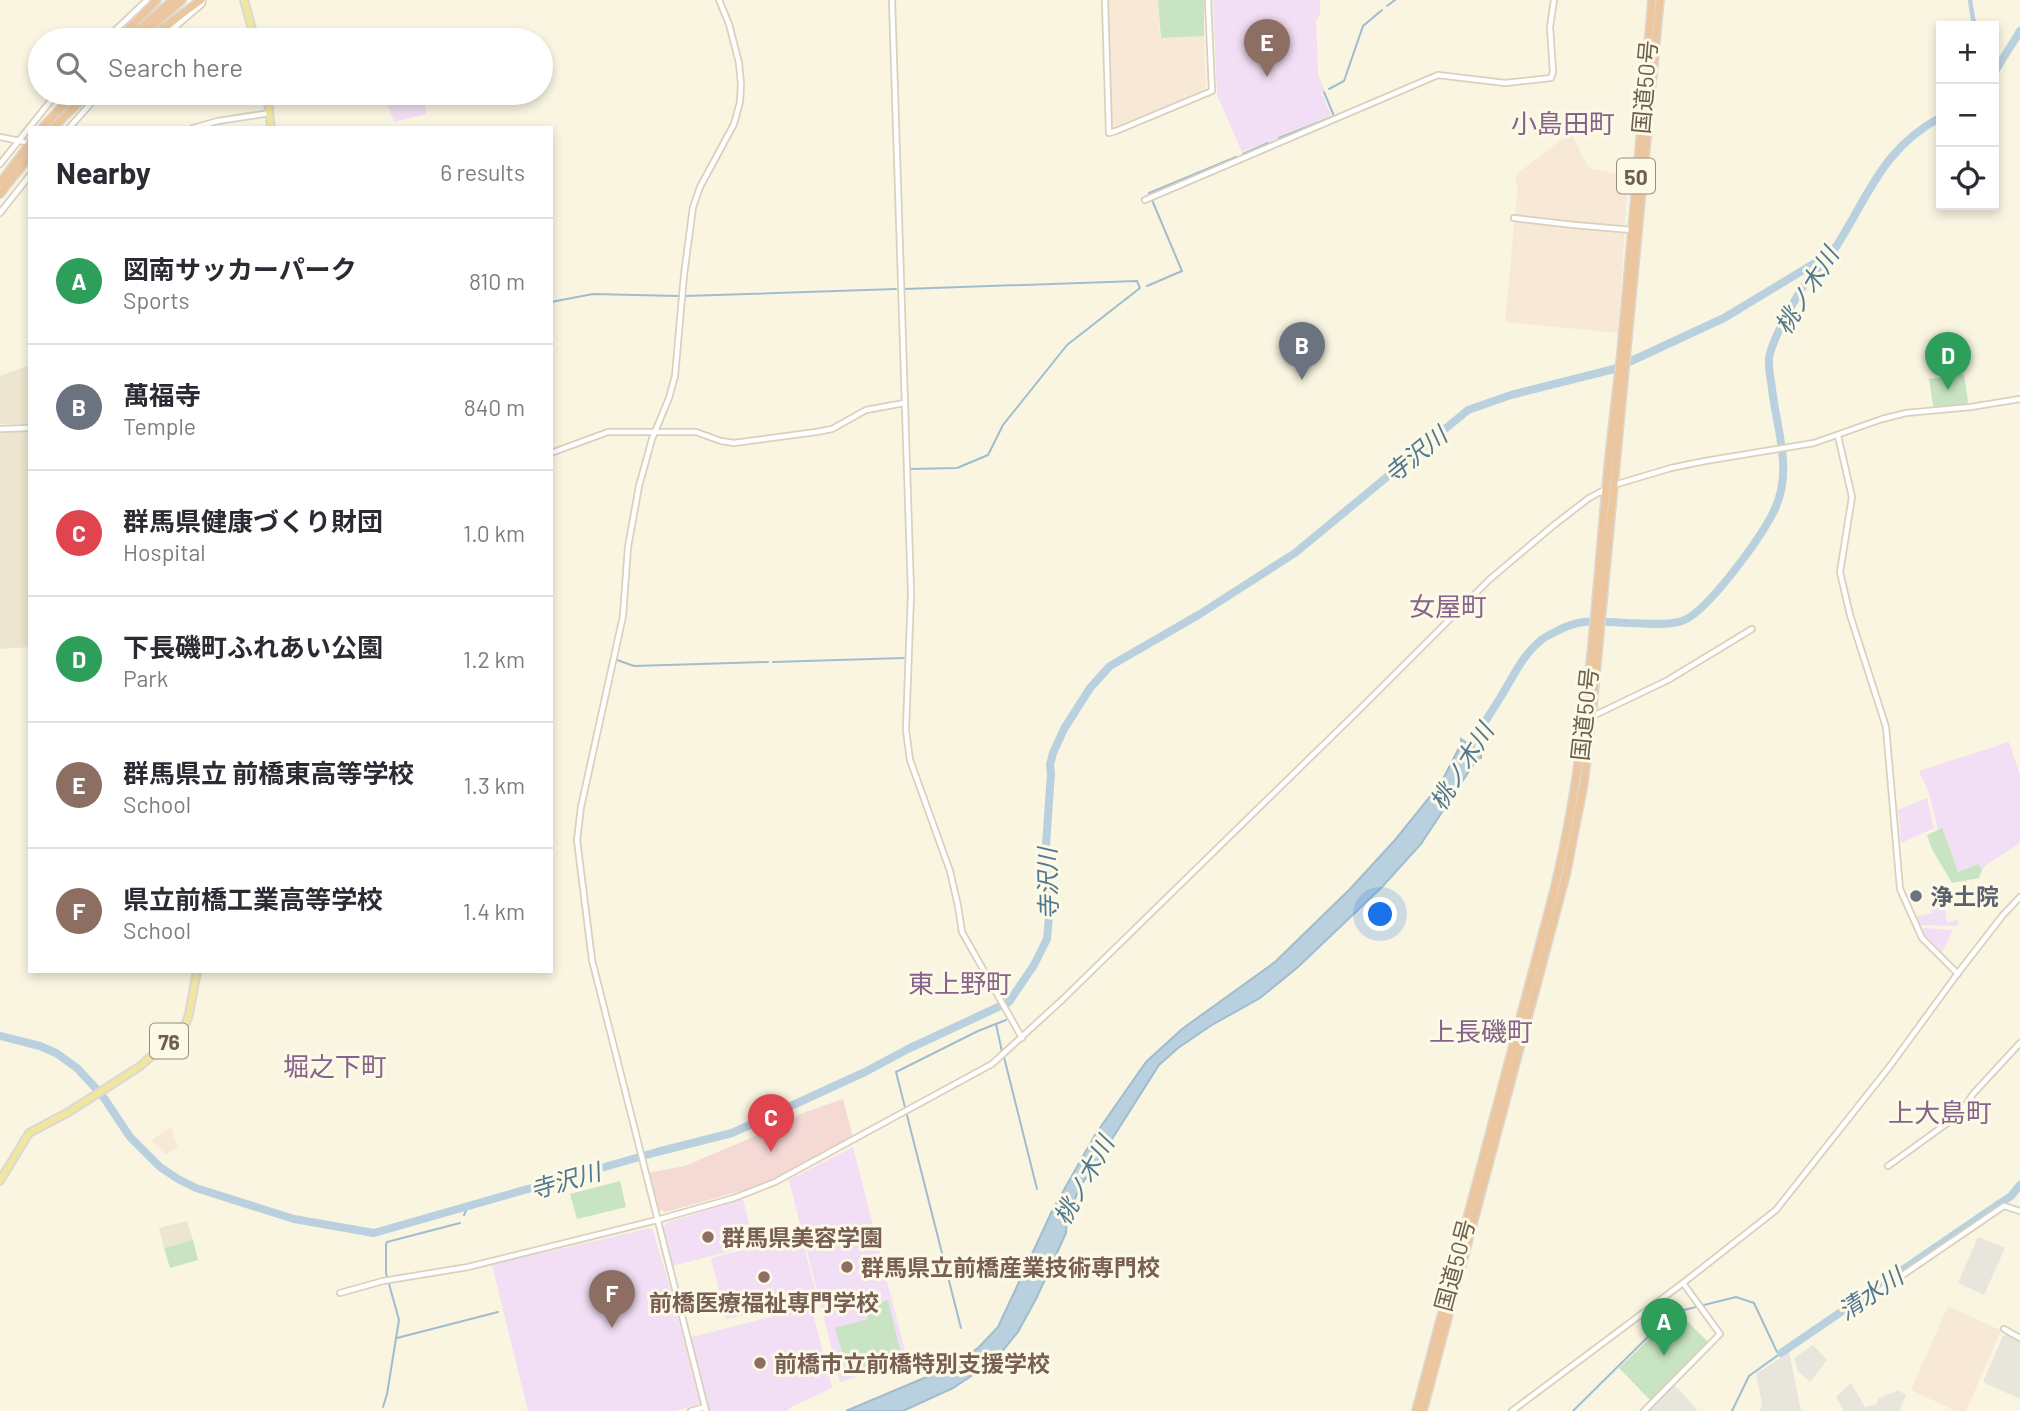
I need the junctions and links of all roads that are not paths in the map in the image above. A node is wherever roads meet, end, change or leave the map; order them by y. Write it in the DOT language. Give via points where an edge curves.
graph roads {
  1 [pos="147,0"];
  2 [pos="157,0"];
  3 [pos="173,0"];
  4 [pos="182,0"];
  5 [pos="202,0"];
  6 [pos="244,0"];
  7 [pos="719,0"];
  8 [pos="892,0"];
  9 [pos="1105,0"];
  10 [pos="1208,0"];
  11 [pos="1554,0"];
  12 [pos="1652,0"];
  13 [pos="1660,0"];
  14 [pos="118,28"];
  15 [pos="130,28"];
  16 [pos="141,28"];
  17 [pos="150,28"];
  18 [pos="163,28"];
  19 [pos="174,28"];
  20 [pos="252,28"];
  21 [pos="49,105"];
  22 [pos="59,105"];
  23 [pos="64,105"];
  24 [pos="75,105"];
  25 [pos="89,105"];
  26 [pos="269,105"];
  27 [pos="270,113"];
  28 [pos="35,126"];
  29 [pos="43,126"];
  30 [pos="44,126"];
  31 [pos="55,126"];
  32 [pos="71,126"];
  33 [pos="200,126"];
  34 [pos="271,126"];
  35 [pos="0,137"];
  36 [pos="24,142"];
  37 [pos="28,159"];
  38 [pos="0,164"];
  39 [pos="28,178"];
  40 [pos="0,183"];
  41 [pos="0,194"];
  42 [pos="1145,200"];
  43 [pos="0,213"];
  44 [pos="1514,218"];
  45 [pos="1632,230"];
  46 [pos="1624,351"];
  47 [pos="1621,372"];
  48 [pos="2020,399"];
  49 [pos="904,403"];
  50 [pos="28,428"];
  51 [pos="0,429"];
  52 [pos="655,433"];
  53 [pos="1838,436"];
  54 [pos="553,452"];
  55 [pos="1614,485"];
  56 [pos="1606,488"];
  57 [pos="1600,597"];
  58 [pos="1752,629"];
  59 [pos="1595,645"];
  60 [pos="1592,716"];
  61 [pos="2020,897"];
  62 [pos="197,973"];
  63 [pos="1958,974"];
  64 [pos="1022,1038"];
  65 [pos="2020,1043"];
  66 [pos="1888,1166"];
  67 [pos="0,1181"];
  68 [pos="2020,1211"];
  69 [pos="657,1220"];
  70 [pos="1683,1283"];
  71 [pos="340,1293"];
  72 [pos="1866,1300"];
  73 [pos="2004,1329"];
  74 [pos="2020,1338"];
  75 [pos="706,1409"];
  76 [pos="691,1411"];
  77 [pos="1416,1411"];
  78 [pos="1423,1411"];
  79 [pos="1512,1411"];
  80 [pos="1644,1411"];
  1 -- 14 [label="street"];
  2 -- 15 [label="highway"];
  3 -- 16 [label="highway"];
  4 -- 17 [label="highway"];
  5 -- 18 [label="highway"];
  5 -- 19 [label="street"];
  6 -- 20 [label="main road"];
  7 -- 52 [label="street" via="739,63 740,102 734,124 693,207 675,376"];
  8 -- 49 [label="street"];
  9 -- 10 [label="street" via="1109,133 1212,91"];
  11 -- 42 [label="street" via="1551,78 1505,83 1438,75"];
  12 -- 45 [label="highway, 国道50号 / 50"];
  13 -- 46 [label="highway, 国道50号 / 50"];
  21 -- 28 [label="street"];
  22 -- 29 [label="highway"];
  23 -- 30 [label="highway"];
  24 -- 31 [label="highway"];
  25 -- 32 [label="street"];
  26 -- 27 [label="main road"];
  27 -- 33 [label="street"];
  27 -- 34 [label="main road"];
  35 -- 36 [label="street"];
  36 -- 38 [label="street"];
  36 -- 40 [label="highway"];
  37 -- 41 [label="highway"];
  39 -- 43 [label="street"];
  44 -- 45 [label="street"];
  45 -- 46 [label="highway, 国道50号 / 50"];
  46 -- 47 [label="highway, 国道50号 / 50"];
  47 -- 55 [label="highway, 国道50号 / 50"];
  47 -- 56 [label="highway, 国道50号 / 50"];
  48 -- 53 [label="street" via="1906,413"];
  49 -- 52 [label="street" via="866,410 832,429 740,443 696,432"];
  49 -- 64 [label="street" via="911,593 907,746 950,871 962,932"];
  50 -- 51 [label="street"];
  52 -- 54 [label="street" via="606,432"];
  52 -- 69 [label="street" via="634,508 624,616 577,840 592,960"];
  53 -- 55 [label="street" via="1671,468"];
  53 -- 63 [label="street" via="1852,497 1840,572 1886,727 1900,889 1922,938"];
  55 -- 56 [label="street"];
  55 -- 57 [label="highway, 国道50号 / 50"];
  56 -- 57 [label="highway, 国道50号 / 50"];
  56 -- 64 [label="street" via="1553,525 1490,579"];
  57 -- 59 [label="highway, 国道50号 / 50"];
  58 -- 60 [label="street" via="1668,680"];
  59 -- 60 [label="highway, 国道50号 / 50"];
  59 -- 77 [label="highway, 国道50号 / 50" via="1559,873"];
  60 -- 78 [label="highway, 国道50号 / 50" via="1566,875"];
  61 -- 63 [label="street"];
  62 -- 67 [label="main road, 76" via="186,1023 167,1044 92,1097 29,1133"];
  63 -- 70 [label="street" via="1776,1210"];
  64 -- 69 [label="street" via="979,1073 775,1182"];
  65 -- 66 [label="street" via="1960,1114"];
  68 -- 72 [label="street" via="2003,1206"];
  69 -- 71 [label="street"];
  69 -- 75 [label="street"];
  70 -- 79 [label="street"];
  70 -- 80 [label="street" via="1720,1334"];
  73 -- 74 [label="street"];
  75 -- 76 [label="street"];
}
